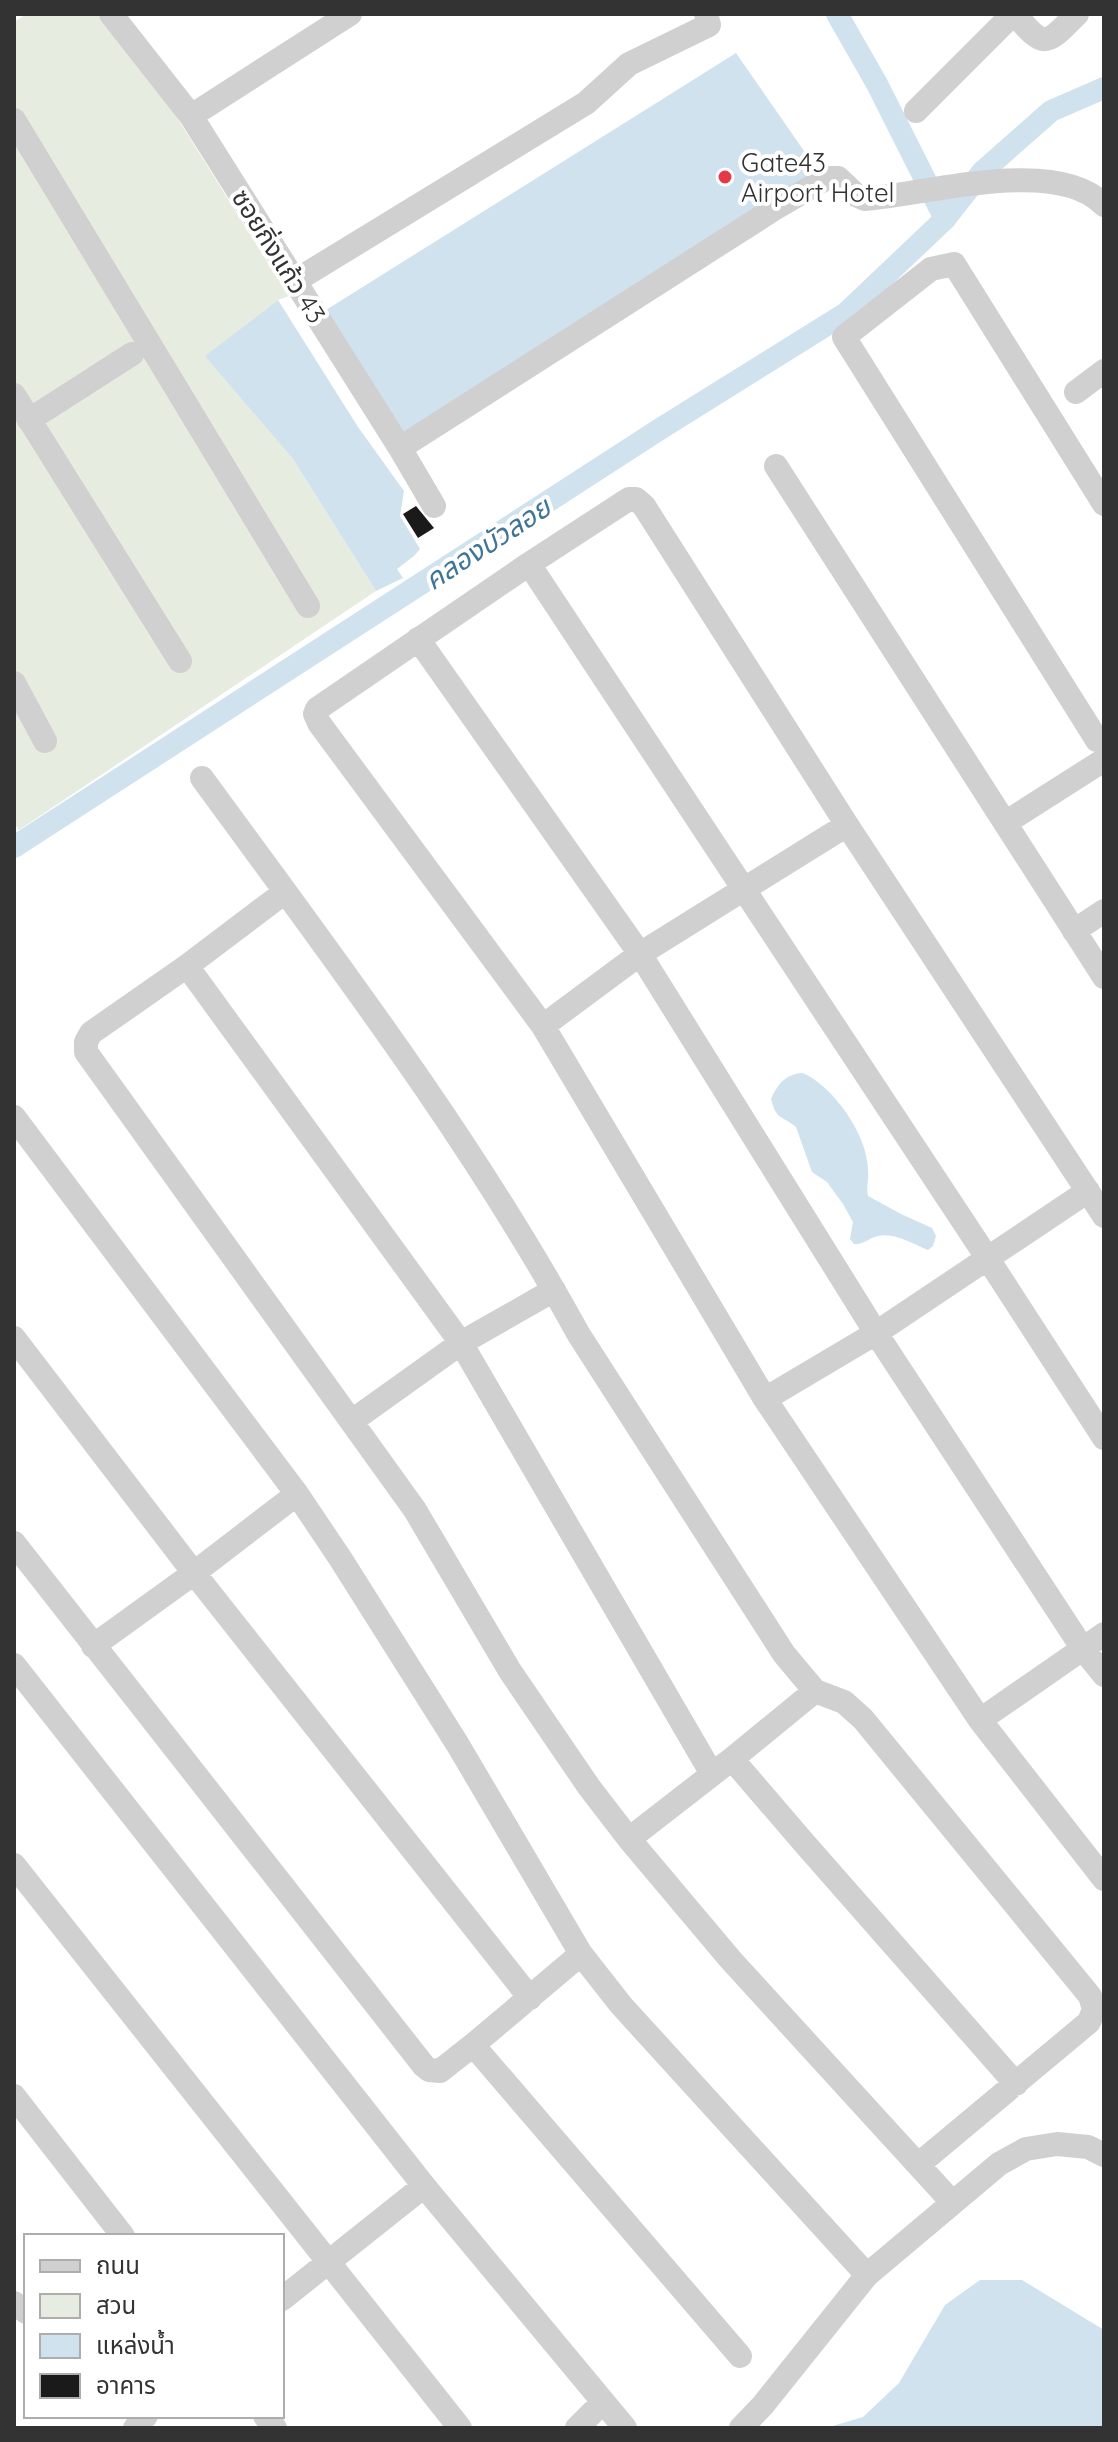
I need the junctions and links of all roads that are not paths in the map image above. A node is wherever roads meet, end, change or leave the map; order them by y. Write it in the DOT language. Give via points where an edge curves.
graph roads {
  1 [pos="111,14"];
  2 [pos="350,14"];
  3 [pos="706,14"];
  4 [pos="1014,14"];
  5 [pos="1077,14"];
  6 [pos="916,111"];
  7 [pos="191,116"];
  8 [pos="14,120"];
  9 [pos="1104,205"];
  10 [pos="295,281"];
  11 [pos="132,354"];
  12 [pos="1104,371"];
  13 [pos="1076,392"];
  14 [pos="19,408"];
  15 [pos="400,448"];
  16 [pos="776,466"];
  17 [pos="1104,504"];
  18 [pos="434,506"];
  19 [pos="529,564"];
  20 [pos="308,606"];
  21 [pos="418,639"];
  22 [pos="180,661"];
  23 [pos="14,683"];
  24 [pos="45,741"];
  25 [pos="1101,750"];
  26 [pos="202,778"];
  27 [pos="1005,823"];
  28 [pos="847,825"];
  29 [pos="744,890"];
  30 [pos="285,892"];
  31 [pos="1104,911"];
  32 [pos="1074,931"];
  33 [pos="640,954"];
  34 [pos="187,966"];
  35 [pos="1104,977"];
  36 [pos="543,1026"];
  37 [pos="14,1117"];
  38 [pos="1088,1191"];
  39 [pos="1104,1216"];
  40 [pos="988,1259"];
  41 [pos="554,1290"];
  42 [pos="876,1333"];
  43 [pos="14,1338"];
  44 [pos="461,1343"];
  45 [pos="765,1399"];
  46 [pos="352,1421"];
  47 [pos="1104,1438"];
  48 [pos="297,1494"];
  49 [pos="14,1543"];
  50 [pos="194,1573"];
  51 [pos="1104,1634"];
  52 [pos="93,1646"];
  53 [pos="1083,1649"];
  54 [pos="14,1665"];
  55 [pos="1104,1675"];
  56 [pos="815,1691"];
  57 [pos="980,1720"];
  58 [pos="732,1759"];
  59 [pos="712,1774"];
  60 [pos="629,1839"];
  61 [pos="14,1865"];
  62 [pos="1104,1879"];
  63 [pos="581,1954"];
  64 [pos="530,1998"];
  65 [pos="473,2045"];
  66 [pos="1016,2084"];
  67 [pos="14,2096"];
  68 [pos="1104,2155"];
  69 [pos="919,2164"];
  70 [pos="424,2186"];
  71 [pos="952,2202"];
  72 [pos="121,2234"];
  73 [pos="329,2261"];
  74 [pos="867,2275"];
  75 [pos="284,2297"];
  76 [pos="740,2356"];
  77 [pos="603,2402"];
  78 [pos="460,2428"];
  79 [pos="577,2428"];
  80 [pos="625,2428"];
  81 [pos="741,2428"];
  1 -- 7 [label="street, ซอยกิ่งแก้ว 43"];
  2 -- 7 [label="street"];
  3 -- 10 [label="street" via="709,25 629,64 586,103"];
  4 -- 5 [label="street" via="1044,40"];
  4 -- 6 [label="street"];
  7 -- 10 [label="street, ซอยกิ่งแก้ว 43"];
  8 -- 20 [label="street"];
  9 -- 15 [label="street" via="1083,190 1058,182 994,182 865,199 838,178 827,178"];
  10 -- 15 [label="street, ซอยกิ่งแก้ว 43"];
  11 -- 14 [label="street"];
  12 -- 13 [label="street"];
  14 -- 22 [label="street"];
  15 -- 18 [label="street, ซอยกิ่งแก้ว 43"];
  16 -- 27 [label="street"];
  17 -- 25 [label="street" via="954,264 931,269 844,337"];
  19 -- 21 [label="street"];
  19 -- 28 [label="street" via="636,499"];
  19 -- 29 [label="street"];
  21 -- 33 [label="street"];
  21 -- 36 [label="street" via="315,714"];
  23 -- 24 [label="street"];
  25 -- 27 [label="street"];
  26 -- 30 [label="street"];
  27 -- 32 [label="street"];
  28 -- 29 [label="street"];
  28 -- 38 [label="street"];
  29 -- 33 [label="street"];
  29 -- 40 [label="street"];
  30 -- 34 [label="street"];
  30 -- 41 [label="street" via="465,1145"];
  31 -- 32 [label="street"];
  32 -- 35 [label="street"];
  33 -- 36 [label="street"];
  33 -- 42 [label="street"];
  34 -- 44 [label="street"];
  34 -- 46 [label="street" via="91,1033 86,1052"];
  36 -- 45 [label="street"];
  37 -- 48 [label="street"];
  38 -- 39 [label="street"];
  38 -- 40 [label="street"];
  40 -- 42 [label="street"];
  40 -- 47 [label="street"];
  41 -- 44 [label="street"];
  41 -- 56 [label="street" via="784,1654"];
  42 -- 45 [label="street"];
  42 -- 53 [label="street"];
  43 -- 50 [label="street"];
  44 -- 46 [label="street"];
  44 -- 59 [label="street"];
  45 -- 57 [label="street"];
  46 -- 60 [label="street" via="415,1510 548,1729"];
  48 -- 50 [label="street"];
  48 -- 63 [label="street" via="458,1745"];
  49 -- 52 [label="street"];
  50 -- 52 [label="street"];
  50 -- 64 [label="street"];
  51 -- 53 [label="street"];
  52 -- 65 [label="street" via="424,2066 440,2071"];
  53 -- 55 [label="street"];
  53 -- 57 [label="street"];
  54 -- 70 [label="street"];
  56 -- 58 [label="street"];
  56 -- 66 [label="street" via="844,1702 863,1719 1090,1996 1094,2009 1089,2022"];
  57 -- 62 [label="street"];
  58 -- 59 [label="street"];
  58 -- 66 [label="street"];
  59 -- 60 [label="street"];
  60 -- 69 [label="street" via="730,1959"];
  61 -- 73 [label="street"];
  63 -- 64 [label="street"];
  63 -- 74 [label="street" via="621,2005"];
  64 -- 65 [label="street"];
  65 -- 76 [label="street"];
  66 -- 69 [label="street"];
  67 -- 72 [label="street"];
  68 -- 71 [label="street" via="1088,2147 1057,2144 1026,2149"];
  69 -- 71 [label="street"];
  70 -- 73 [label="street"];
  70 -- 77 [label="street"];
  71 -- 74 [label="street"];
  73 -- 75 [label="street"];
  73 -- 78 [label="street"];
  74 -- 81 [label="street"];
  77 -- 79 [label="street"];
  77 -- 80 [label="street"];
}
